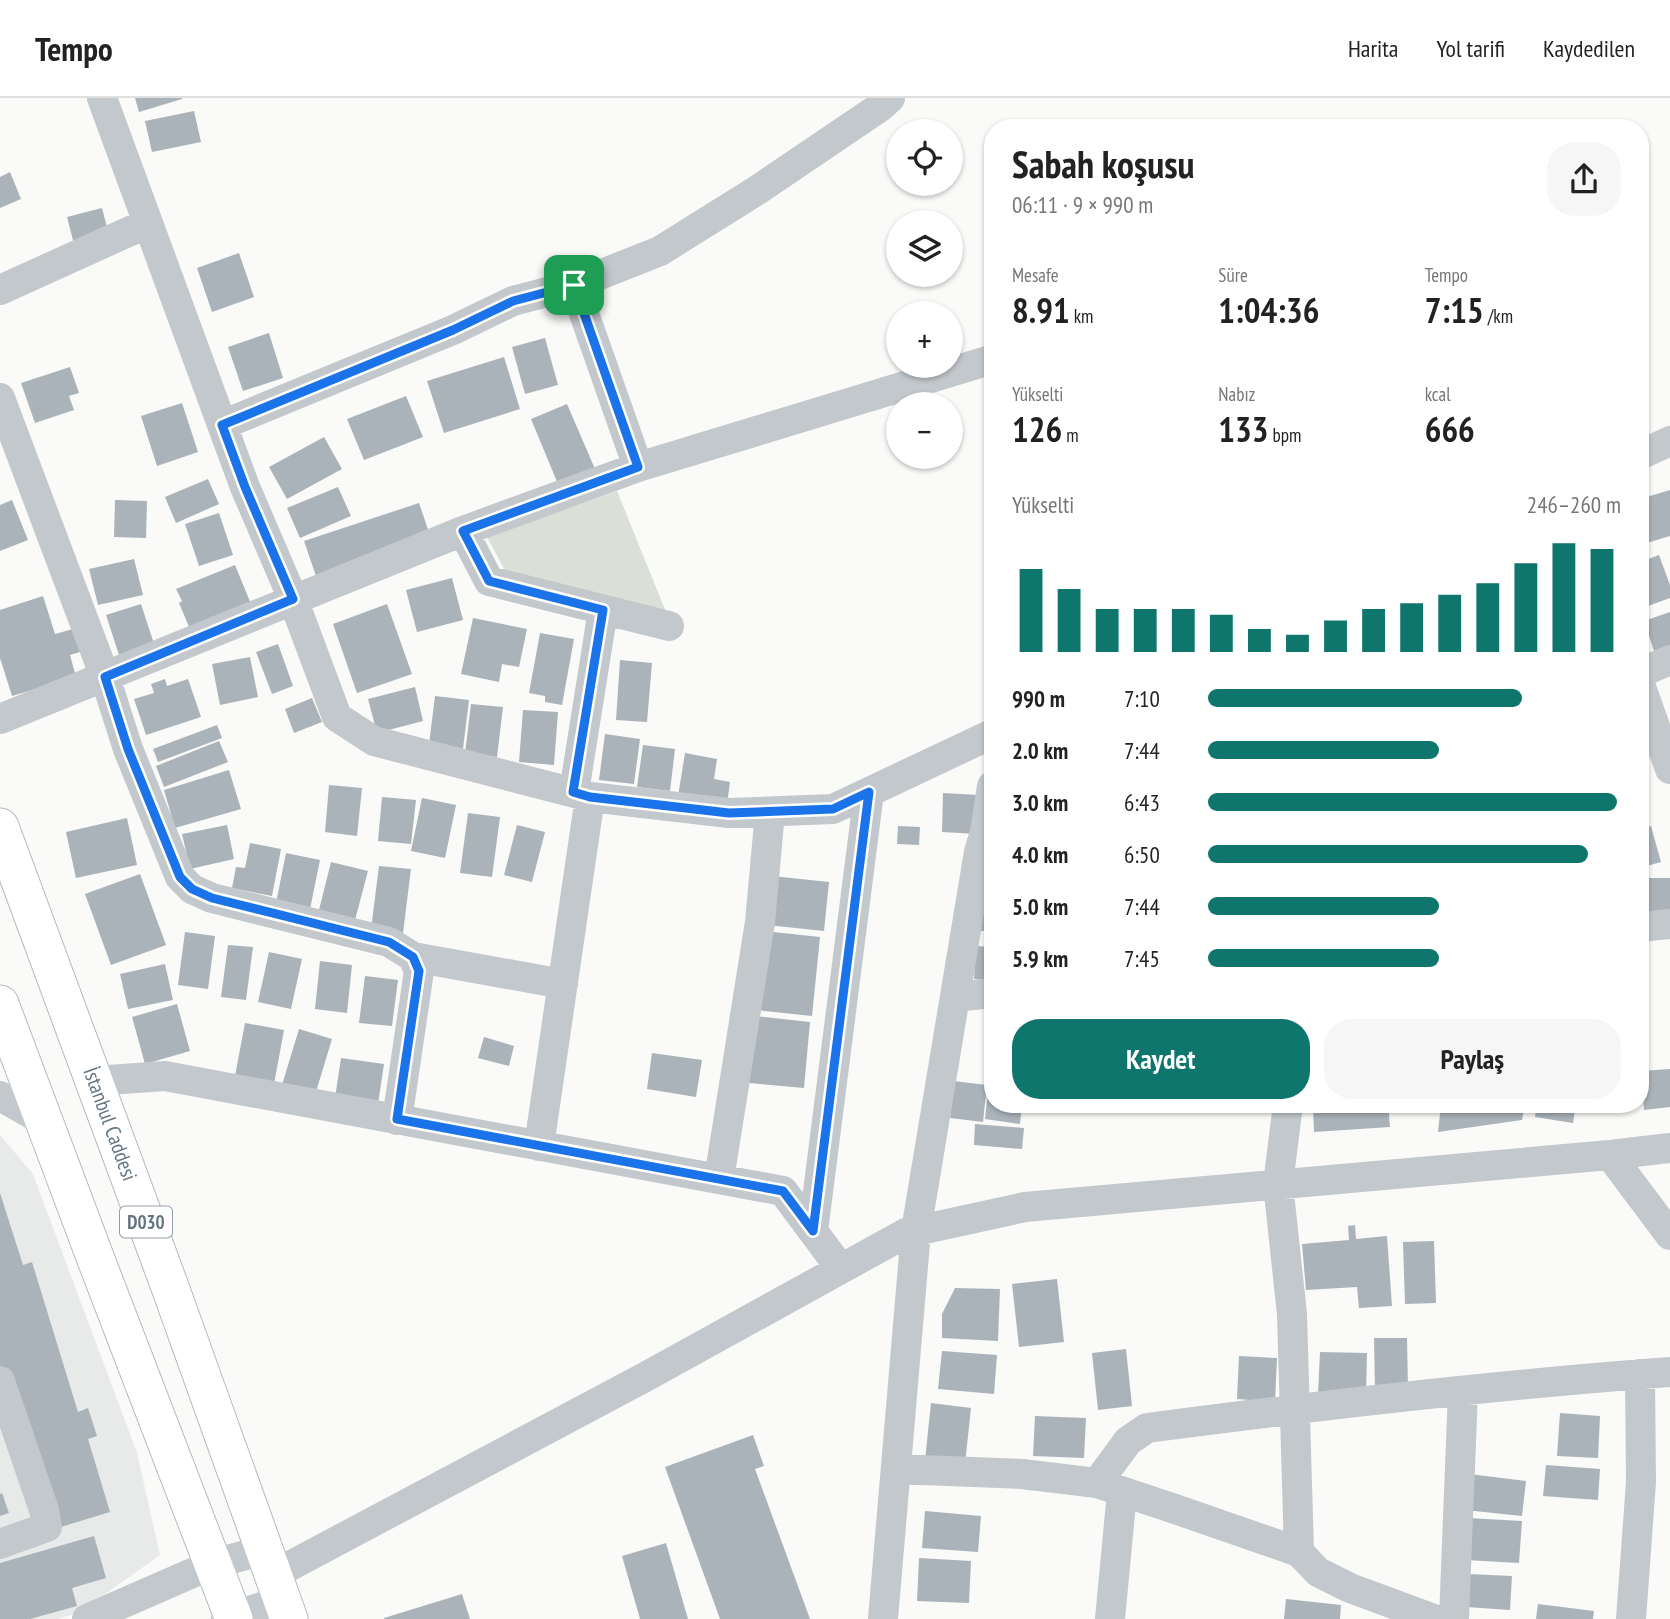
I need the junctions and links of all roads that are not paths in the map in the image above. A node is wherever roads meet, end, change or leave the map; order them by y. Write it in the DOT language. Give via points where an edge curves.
graph roads {
  1 [pos="102,98"];
  2 [pos="890,98"];
  3 [pos="148,223"];
  4 [pos="574,285"];
  5 [pos="0,290"];
  6 [pos="984,362"];
  7 [pos="0,398"];
  8 [pos="222,425"];
  9 [pos="1670,441"];
  10 [pos="1649,451"];
  11 [pos="638,467"];
  12 [pos="463,531"];
  13 [pos="293,599"];
  14 [pos="603,610"];
  15 [pos="669,626"];
  16 [pos="1670,660"];
  17 [pos="1649,669"];
  18 [pos="105,677"];
  19 [pos="1649,710"];
  20 [pos="0,719"];
  21 [pos="984,738"];
  22 [pos="1670,769"];
  23 [pos="869,792"];
  24 [pos="582,794"];
  25 [pos="770,812"];
  26 [pos="0,827"];
  27 [pos="984,835"];
  28 [pos="1670,924"];
  29 [pos="1649,926"];
  30 [pos="413,957"];
  31 [pos="563,984"];
  32 [pos="984,994"];
  33 [pos="955,997"];
  34 [pos="0,1004"];
  35 [pos="94,1082"];
  36 [pos="0,1096"];
  37 [pos="1287,1113"];
  38 [pos="397,1119"];
  39 [pos="44,1121"];
  40 [pos="540,1146"];
  41 [pos="1670,1148"];
  42 [pos="1610,1155"];
  43 [pos="719,1179"];
  44 [pos="1278,1184"];
  45 [pos="813,1231"];
  46 [pos="916,1231"];
  47 [pos="1670,1235"];
  48 [pos="841,1269"];
  49 [pos="1670,1372"];
  50 [pos="1640,1374"];
  51 [pos="0,1381"];
  52 [pos="1463,1391"];
  53 [pos="1294,1409"];
  54 [pos="896,1469"];
  55 [pos="1109,1488"];
  56 [pos="0,1544"];
  57 [pos="1299,1552"];
  58 [pos="213,1564"];
  59 [pos="277,1586"];
  60 [pos="231,1618"];
  61 [pos="87,1619"];
  62 [pos="883,1619"];
  63 [pos="1110,1619"];
  64 [pos="1434,1619"];
  65 [pos="1454,1619"];
  66 [pos="1631,1619"];
  1 -- 3 [label="street"];
  2 -- 4 [label="street" via="660,251"];
  3 -- 5 [label="street"];
  3 -- 8 [label="street"];
  4 -- 8 [label="street" via="513,301"];
  4 -- 11 [label="street"];
  6 -- 11 [label="street"];
  7 -- 18 [label="street"];
  8 -- 13 [label="street"];
  9 -- 10 [label="street"];
  11 -- 12 [label="street"];
  12 -- 13 [label="street"];
  12 -- 14 [label="street" via="489,581"];
  13 -- 18 [label="street"];
  13 -- 24 [label="street" via="337,717 374,741"];
  14 -- 15 [label="street"];
  14 -- 24 [label="street"];
  16 -- 17 [label="street"];
  18 -- 20 [label="street"];
  18 -- 30 [label="street" via="128,749 180,877 192,889 389,942"];
  19 -- 22 [label="street"];
  21 -- 23 [label="street"];
  23 -- 25 [label="street" via="833,809"];
  23 -- 45 [label="street"];
  24 -- 25 [label="street" via="729,813"];
  24 -- 31 [label="street"];
  25 -- 43 [label="street" via="760,922"];
  26 -- 35 [label="main road, İstanbul Caddesi / D030"];
  27 -- 33 [label="street"];
  28 -- 29 [label="street"];
  30 -- 31 [label="street"];
  30 -- 38 [label="street" via="419,971"];
  31 -- 40 [label="street"];
  32 -- 33 [label="street"];
  33 -- 46 [label="street"];
  34 -- 39 [label="main road, D030"];
  35 -- 38 [label="street" via="165,1076"];
  35 -- 59 [label="main road, İstanbul Caddesi / D030"];
  36 -- 39 [label="street"];
  37 -- 44 [label="street"];
  38 -- 40 [label="street"];
  39 -- 58 [label="main road, D030"];
  40 -- 43 [label="street"];
  41 -- 42 [label="street"];
  42 -- 44 [label="street"];
  42 -- 47 [label="street"];
  43 -- 45 [label="street" via="783,1191"];
  44 -- 46 [label="street" via="1025,1207"];
  44 -- 53 [label="street" via="1292,1314"];
  45 -- 48 [label="street"];
  46 -- 48 [label="street"];
  46 -- 54 [label="street"];
  48 -- 59 [label="street"];
  49 -- 50 [label="street"];
  50 -- 52 [label="street"];
  50 -- 66 [label="street" via="1641,1482"];
  51 -- 56 [label="street" via="47,1527"];
  52 -- 53 [label="street"];
  52 -- 65 [label="street"];
  53 -- 55 [label="street" via="1147,1427 1128,1441"];
  53 -- 57 [label="street"];
  54 -- 55 [label="street" via="1021,1474"];
  54 -- 62 [label="street"];
  55 -- 57 [label="street"];
  55 -- 63 [label="street"];
  57 -- 64 [label="street" via="1318,1572 1350,1588"];
  58 -- 59 [label="street"];
  58 -- 60 [label="main road, D030"];
  58 -- 61 [label="street"];
  59 -- 60 [label="street"];
}
